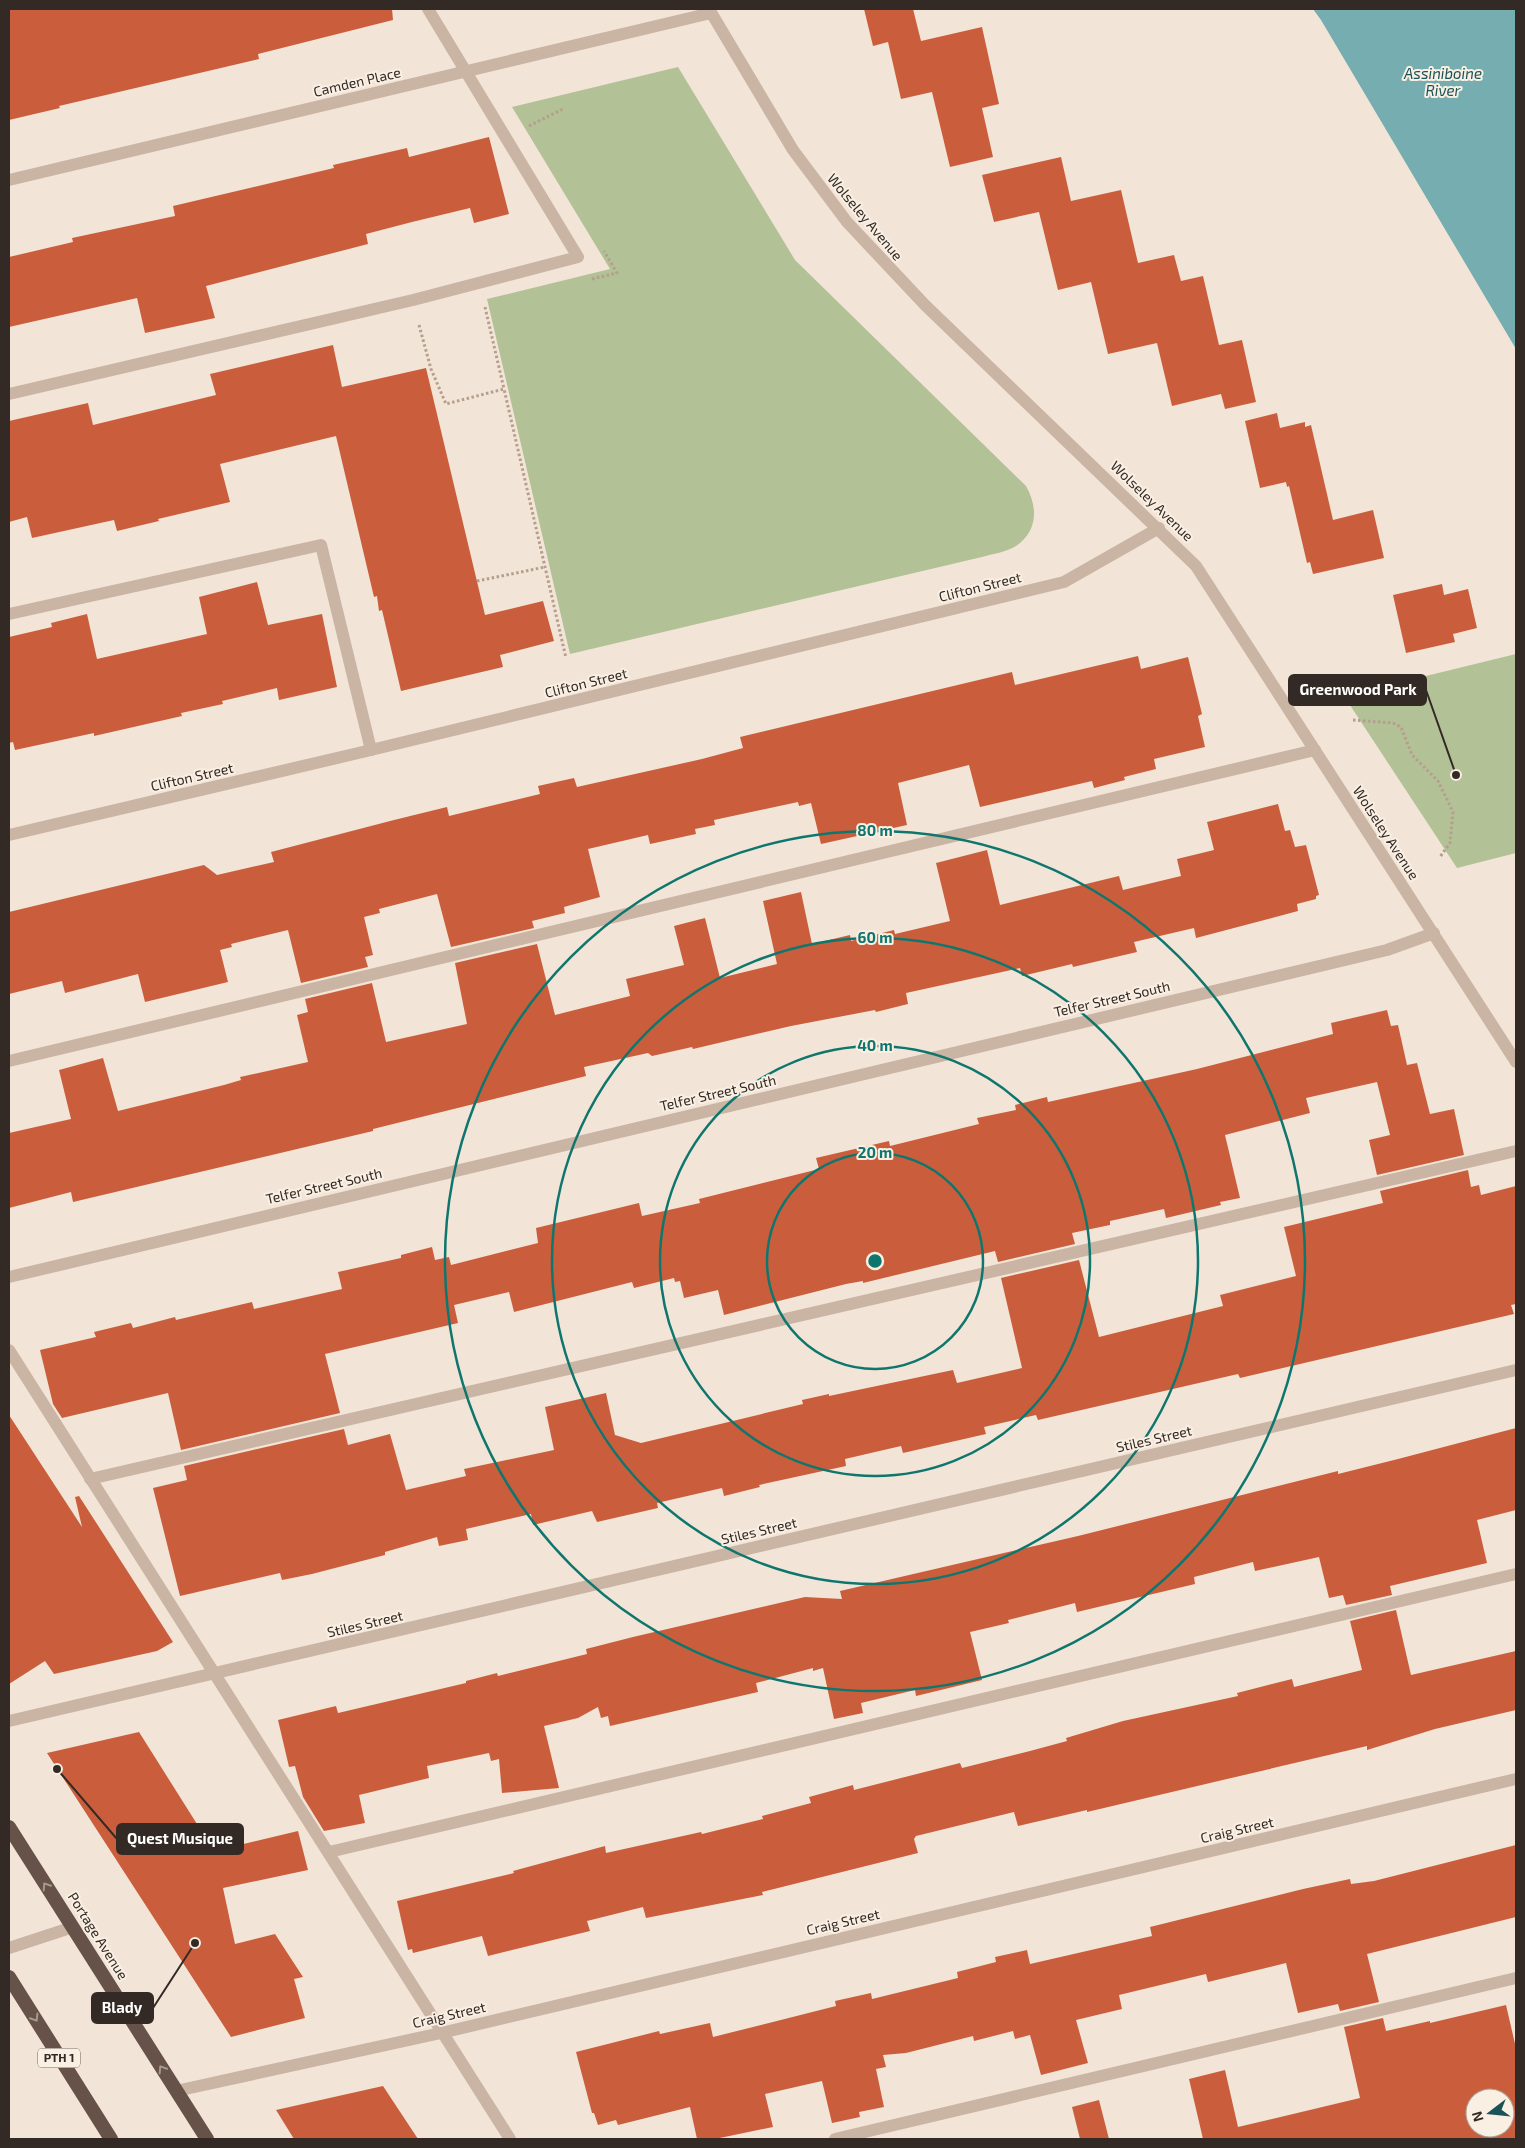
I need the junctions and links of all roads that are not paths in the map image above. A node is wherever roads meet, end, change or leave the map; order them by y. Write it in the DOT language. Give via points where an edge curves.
graph roads {
  1 [pos="428,9"];
  2 [pos="710,11"];
  3 [pos="466,72"];
  4 [pos="9,180"];
  5 [pos="9,394"];
  6 [pos="1159,528"];
  7 [pos="9,614"];
  8 [pos="371,750"];
  9 [pos="1315,750"];
  10 [pos="9,835"];
  11 [pos="1434,933"];
  12 [pos="9,1061"];
  13 [pos="1516,1062"];
  14 [pos="1516,1151"];
  15 [pos="9,1277"];
  16 [pos="9,1350"];
  17 [pos="1516,1370"];
  18 [pos="90,1479"];
  19 [pos="1516,1574"];
  20 [pos="215,1674"];
  21 [pos="9,1721"];
  22 [pos="1516,1779"];
  23 [pos="9,1827"];
  24 [pos="328,1852"];
  25 [pos="73,1927"];
  26 [pos="9,1948"];
  27 [pos="9,1977"];
  28 [pos="1516,1978"];
  29 [pos="441,2033"];
  30 [pos="176,2091"];
  31 [pos="110,2139"];
  32 [pos="207,2139"];
  33 [pos="510,2139"];
  34 [pos="834,2139"];
  1 -- 3 [label="street"];
  2 -- 3 [label="street, Camden Place"];
  2 -- 6 [label="street, Wolseley Avenue" via="793,150 846,222 913,293"];
  3 -- 4 [label="street, Camden Place"];
  3 -- 5 [label="street" via="578,257 413,300"];
  6 -- 8 [label="street, Clifton Street" via="1064,582"];
  6 -- 9 [label="street, Wolseley Avenue" via="1196,566"];
  7 -- 8 [label="street" via="321,544"];
  8 -- 10 [label="street, Clifton Street"];
  9 -- 11 [label="street, Wolseley Avenue"];
  9 -- 12 [label="street"];
  11 -- 13 [label="street, Wolseley Avenue"];
  11 -- 15 [label="street, Telfer Street South" via="1369,954"];
  14 -- 18 [label="street"];
  16 -- 18 [label="street"];
  17 -- 20 [label="street, Stiles Street"];
  18 -- 20 [label="street"];
  19 -- 24 [label="street"];
  20 -- 21 [label="street, Stiles Street"];
  20 -- 24 [label="street"];
  22 -- 29 [label="street, Craig Street"];
  25 -- 23 [label="highway, Portage Avenue, one-way"];
  24 -- 29 [label="street"];
  25 -- 26 [label="street"];
  30 -- 25 [label="highway, Portage Avenue, one-way"];
  27 -- 31 [label="highway, PTH 1, one-way"];
  28 -- 34 [label="street"];
  29 -- 30 [label="street, Craig Street"];
  29 -- 33 [label="street"];
  30 -- 32 [label="highway, Portage Avenue"];
}
